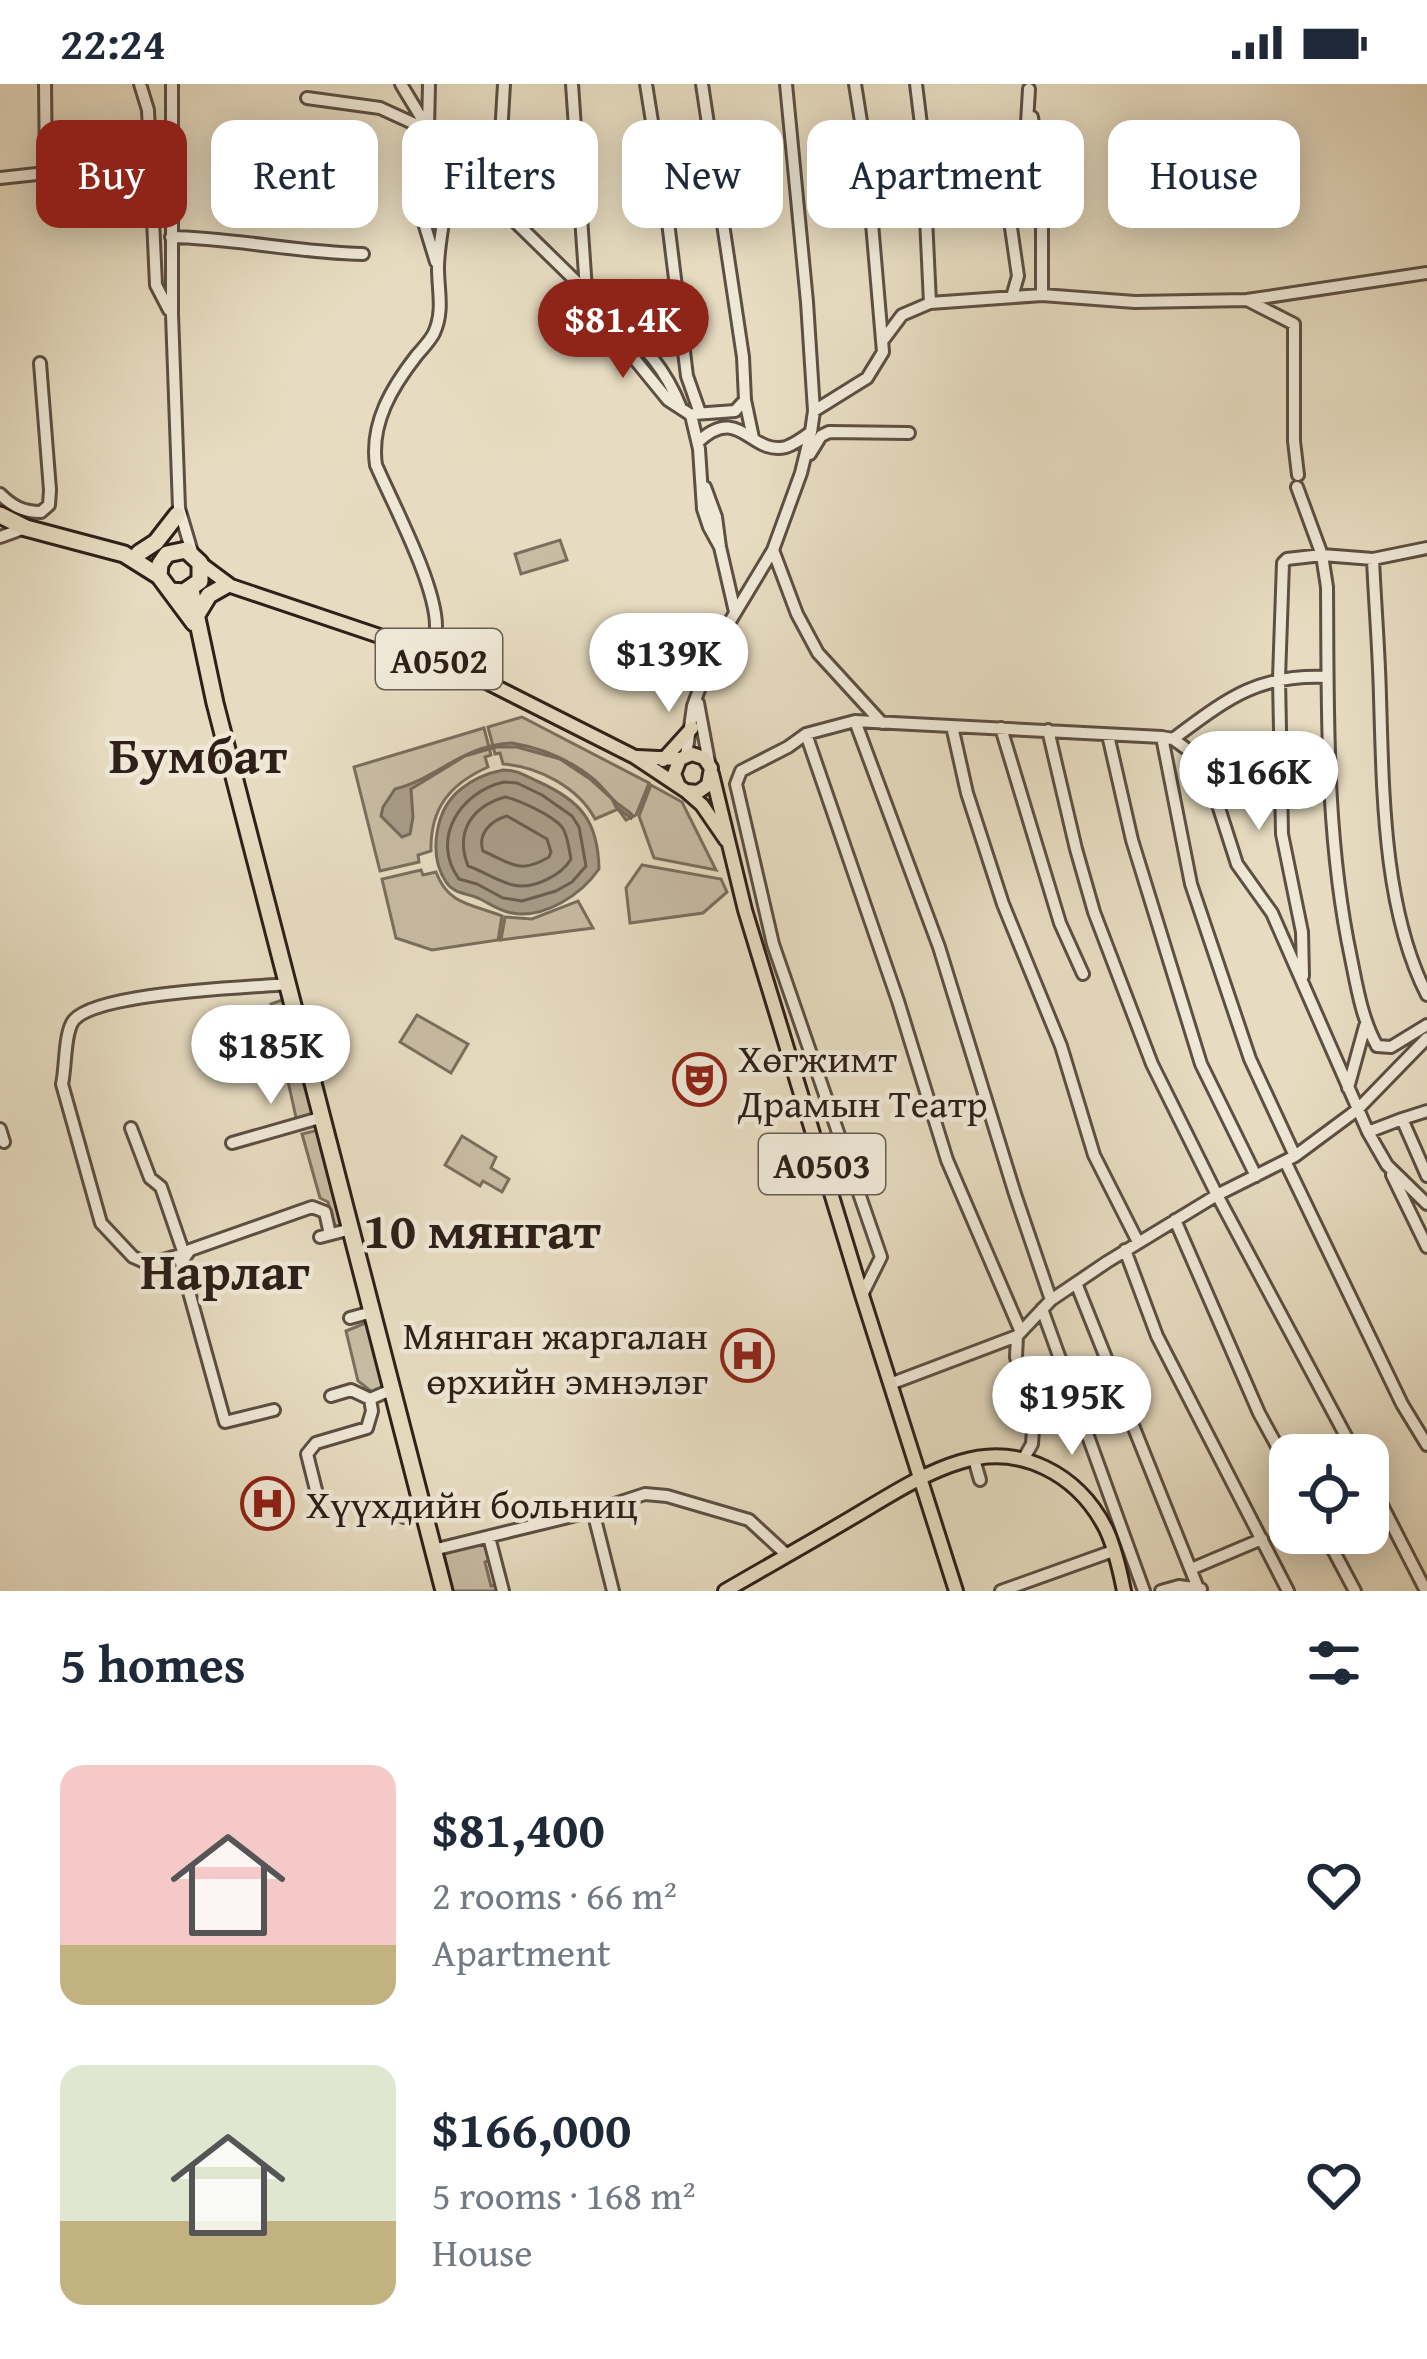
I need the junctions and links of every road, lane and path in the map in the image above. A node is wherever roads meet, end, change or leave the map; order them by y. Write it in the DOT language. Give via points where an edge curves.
graph roads {
  1 [pos="45,84"];
  2 [pos="140,84"];
  3 [pos="172,84"];
  4 [pos="401,84"];
  5 [pos="429,84"];
  6 [pos="504,84"];
  7 [pos="572,84"];
  8 [pos="646,84"];
  9 [pos="702,84"];
  10 [pos="786,84"];
  11 [pos="855,84"];
  12 [pos="916,84"];
  13 [pos="1029,87"];
  14 [pos="307,98"];
  15 [pos="406,120"];
  16 [pos="422,120"];
  17 [pos="428,120"];
  18 [pos="502,120"];
  19 [pos="0,178"];
  20 [pos="425,228"];
  21 [pos="443,228"];
  22 [pos="521,228"];
  23 [pos="171,237"];
  24 [pos="363,254"];
  25 [pos="438,269"];
  26 [pos="1427,273"];
  27 [pos="586,292"];
  28 [pos="1042,295"];
  29 [pos="1012,297"];
  30 [pos="1247,300"];
  31 [pos="929,303"];
  32 [pos="172,314"];
  33 [pos="884,339"];
  34 [pos="40,362"];
  35 [pos="745,400"];
  36 [pos="814,411"];
  37 [pos="690,412"];
  38 [pos="721,421"];
  39 [pos="811,432"];
  40 [pos="909,433"];
  41 [pos="753,438"];
  42 [pos="698,442"];
  43 [pos="801,473"];
  44 [pos="0,494"];
  45 [pos="178,512"];
  46 [pos="0,515"];
  47 [pos="26,528"];
  48 [pos="0,537"];
  49 [pos="1427,548"];
  50 [pos="773,550"];
  51 [pos="131,554"];
  52 [pos="1322,555"];
  53 [pos="165,556"];
  54 [pos="196,558"];
  55 [pos="1373,560"];
  56 [pos="159,576"];
  57 [pos="228,586"];
  58 [pos="193,588"];
  59 [pos="171,591"];
  60 [pos="735,612"];
  61 [pos="198,623"];
  62 [pos="427,652"];
  63 [pos="1327,676"];
  64 [pos="1279,678"];
  65 [pos="699,688"];
  66 [pos="855,721"];
  67 [pos="882,723"];
  68 [pos="952,726"];
  69 [pos="692,728"];
  70 [pos="1001,728"];
  71 [pos="1048,730"];
  72 [pos="806,734"];
  73 [pos="1108,735"];
  74 [pos="1168,738"];
  75 [pos="635,757"];
  76 [pos="683,758"];
  77 [pos="663,760"];
  78 [pos="710,768"];
  79 [pos="682,787"];
  80 [pos="730,846"];
  81 [pos="756,870"];
  82 [pos="737,876"];
  83 [pos="1083,974"];
  84 [pos="287,984"];
  85 [pos="1303,985"];
  86 [pos="1427,994"];
  87 [pos="1427,1025"];
  88 [pos="1365,1026"];
  89 [pos="1427,1038"];
  90 [pos="1348,1088"];
  91 [pos="1357,1110"];
  92 [pos="1427,1111"];
  93 [pos="323,1117"];
  94 [pos="1402,1119"];
  95 [pos="131,1128"];
  96 [pos="1368,1132"];
  97 [pos="232,1143"];
  98 [pos="1290,1158"];
  99 [pos="1387,1165"];
  100 [pos="1256,1176"];
  101 [pos="1427,1177"];
  102 [pos="1217,1195"];
  103 [pos="1427,1204"];
  104 [pos="1175,1220"];
  105 [pos="351,1229"];
  106 [pos="1138,1242"];
  107 [pos="1427,1247"];
  108 [pos="1125,1250"];
  109 [pos="184,1254"];
  110 [pos="1076,1283"];
  111 [pos="862,1295"];
  112 [pos="1047,1305"];
  113 [pos="372,1312"];
  114 [pos="350,1318"];
  115 [pos="1016,1335"];
  116 [pos="890,1384"];
  117 [pos="393,1389"];
  118 [pos="331,1396"];
  119 [pos="370,1399"];
  120 [pos="274,1410"];
  121 [pos="1271,1434"];
  122 [pos="1345,1434"];
  123 [pos="1427,1445"];
  124 [pos="974,1459"];
  125 [pos="1022,1462"];
  126 [pos="919,1480"];
  127 [pos="980,1480"];
  128 [pos="316,1490"];
  129 [pos="423,1511"];
  130 [pos="593,1511"];
  131 [pos="404,1516"];
  132 [pos="1389,1519"];
  133 [pos="489,1537"];
  134 [pos="1262,1539"];
  135 [pos="433,1550"];
  136 [pos="1113,1551"];
  137 [pos="1335,1554"];
  138 [pos="787,1556"];
  139 [pos="1191,1569"];
  140 [pos="1201,1589"];
  141 [pos="443,1591"];
  142 [pos="502,1591"];
  143 [pos="613,1591"];
  144 [pos="725,1591"];
  145 [pos="956,1591"];
  146 [pos="1001,1591"];
  147 [pos="1124,1591"];
  148 [pos="1144,1591"];
  149 [pos="1162,1591"];
  150 [pos="1288,1591"];
  151 [pos="1355,1591"];
  152 [pos="1426,1591"];
  1 -- 19 [label="street" via="46,173"];
  2 -- 32 [label="street" via="148,110 155,285"];
  3 -- 23 [label="street"];
  4 -- 16 [label="street"];
  5 -- 17 [label="street"];
  6 -- 18 [label="street"];
  7 -- 27 [label="street"];
  8 -- 37 [label="street"];
  9 -- 35 [label="street"];
  10 -- 36 [label="street"];
  11 -- 33 [label="street"];
  12 -- 31 [label="street"];
  13 -- 28 [label="street" via="1042,197"];
  13 -- 29 [label="street" via="1026,140 1007,200 1018,276"];
  14 -- 15 [label="street" via="380,108"];
  20 -- 25 [label="street"];
  21 -- 25 [label="street"];
  22 -- 27 [label="street"];
  23 -- 24 [label="street"];
  23 -- 32 [label="street"];
  25 -- 62 [label="street" via="433,335 381,412 374,447 435,617"];
  26 -- 30 [label="street"];
  27 -- 37 [label="street" via="637,338"];
  28 -- 29 [label="street"];
  28 -- 30 [label="street"];
  29 -- 31 [label="street"];
  30 -- 52 [label="street" via="1294,324 1297,481"];
  31 -- 33 [label="street" via="902,315"];
  32 -- 45 [label="street"];
  33 -- 36 [label="street" via="867,378"];
  34 -- 44 [label="street" via="49,505 34,512"];
  35 -- 38 [label="street"];
  35 -- 41 [label="street"];
  36 -- 39 [label="street"];
  37 -- 38 [label="street"];
  37 -- 42 [label="street"];
  38 -- 41 [label="street"];
  38 -- 42 [label="street"];
  39 -- 41 [label="street" via="783,448"];
  39 -- 43 [label="street"];
  40 -- 43 [label="street" via="829,432"];
  42 -- 60 [label="street"];
  43 -- 50 [label="street"];
  45 -- 51 [label="highway" via="156,542"];
  45 -- 53 [label="street"];
  45 -- 54 [label="street"];
  46 -- 47 [label="highway"];
  47 -- 48 [label="street"];
  47 -- 51 [label="highway"];
  49 -- 55 [label="street"];
  50 -- 60 [label="street"];
  50 -- 67 [label="street" via="818,653"];
  51 -- 53 [label="highway"];
  51 -- 56 [label="highway"];
  52 -- 55 [label="street"];
  52 -- 63 [label="street"];
  52 -- 64 [label="street" via="1283,563"];
  53 -- 54 [label="highway" via="180,549"];
  53 -- 56 [label="highway"];
  54 -- 57 [label="main road, A0502"];
  54 -- 58 [label="highway" via="202,575"];
  55 -- 86 [label="street" via="1383,793 1398,915"];
  56 -- 59 [label="highway"];
  57 -- 58 [label="main road, A0502"];
  57 -- 61 [label="highway" via="208,596"];
  57 -- 62 [label="main road, A0502"];
  58 -- 59 [label="highway, A0502"];
  58 -- 61 [label="highway"];
  59 -- 61 [label="highway"];
  60 -- 65 [label="street"];
  61 -- 84 [label="highway"];
  62 -- 75 [label="main road, A0502"];
  63 -- 64 [label="street"];
  63 -- 88 [label="street" via="1329,794"];
  64 -- 74 [label="street" via="1230,696"];
  64 -- 85 [label="street" via="1282,834 1302,932"];
  65 -- 69 [label="street"];
  65 -- 78 [label="street"];
  66 -- 67 [label="street"];
  66 -- 72 [label="street"];
  66 -- 112 [label="street" via="939,947"];
  67 -- 68 [label="street"];
  68 -- 70 [label="street"];
  68 -- 106 [label="street" via="1003,904 1061,1046 1094,1155"];
  69 -- 76 [label="street"];
  69 -- 77 [label="main road"];
  70 -- 71 [label="street"];
  70 -- 83 [label="street"];
  71 -- 73 [label="street"];
  71 -- 102 [label="street" via="1094,912 1152,1064"];
  72 -- 81 [label="street" via="737,776"];
  72 -- 115 [label="street" via="947,1160"];
  73 -- 74 [label="street"];
  73 -- 100 [label="street" via="1194,1042"];
  74 -- 85 [label="street" via="1195,755 1210,780 1237,864 1271,913"];
  74 -- 98 [label="street" via="1191,884"];
  75 -- 77 [label="main road, A0502"];
  75 -- 79 [label="main road, A0502"];
  76 -- 77 [label="main road, A0502"];
  76 -- 78 [label="main road, A0502" via="698,755"];
  76 -- 79 [label="main road" via="674,774"];
  78 -- 79 [label="main road" via="703,789"];
  78 -- 80 [label="main road, A0503"];
  79 -- 80 [label="main road, A0503"];
  80 -- 82 [label="main road, A0503"];
  81 -- 82 [label="street"];
  81 -- 111 [label="street" via="773,944 880,1257"];
  82 -- 111 [label="main road, A0503"];
  84 -- 93 [label="highway"];
  84 -- 109 [label="street" via="122,1000 85,1011 68,1030 62,1084 100,1223 149,1264"];
  85 -- 90 [label="street"];
  87 -- 88 [label="street" via="1391,1047 1377,1046"];
  88 -- 90 [label="street"];
  89 -- 91 [label="street"];
  90 -- 91 [label="street"];
  91 -- 96 [label="street"];
  91 -- 98 [label="street"];
  92 -- 94 [label="street"];
  93 -- 97 [label="street"];
  93 -- 105 [label="highway"];
  94 -- 96 [label="street"];
  94 -- 101 [label="street"];
  95 -- 109 [label="street"];
  96 -- 99 [label="street"];
  98 -- 100 [label="street"];
  98 -- 123 [label="street"];
  99 -- 103 [label="street"];
  99 -- 107 [label="street"];
  100 -- 102 [label="street"];
  102 -- 104 [label="street"];
  102 -- 122 [label="street"];
  104 -- 106 [label="street"];
  104 -- 121 [label="street"];
  105 -- 109 [label="street" via="325,1236 325,1212 313,1208"];
  105 -- 113 [label="highway"];
  106 -- 108 [label="street"];
  108 -- 110 [label="street"];
  108 -- 134 [label="street" via="1157,1336"];
  109 -- 120 [label="street" via="225,1422"];
  110 -- 112 [label="street"];
  110 -- 139 [label="street"];
  111 -- 116 [label="main road, A0503"];
  112 -- 115 [label="street"];
  112 -- 148 [label="street"];
  113 -- 114 [label="street"];
  113 -- 117 [label="highway"];
  115 -- 116 [label="street"];
  115 -- 125 [label="street" via="1033,1429"];
  116 -- 126 [label="main road, A0503"];
  117 -- 119 [label="street"];
  117 -- 129 [label="highway"];
  118 -- 119 [label="street" via="351,1390"];
  119 -- 128 [label="street" via="367,1428 316,1443 307,1454"];
  124 -- 125 [label="main road"];
  124 -- 126 [label="main road"];
  124 -- 127 [label="street"];
  125 -- 136 [label="main road" via="1063,1476 1082,1493"];
  126 -- 138 [label="main road"];
  126 -- 145 [label="main road, A0503"];
  129 -- 131 [label="street"];
  129 -- 135 [label="highway"];
  130 -- 133 [label="street"];
  130 -- 138 [label="street" via="645,1494 667,1496 749,1520"];
  130 -- 143 [label="street"];
  132 -- 152 [label="street"];
  133 -- 135 [label="street"];
  133 -- 142 [label="street"];
  134 -- 139 [label="street"];
  134 -- 150 [label="street"];
  135 -- 141 [label="highway"];
  136 -- 146 [label="street"];
  136 -- 147 [label="main road"];
  137 -- 151 [label="street"];
  138 -- 144 [label="main road"];
  139 -- 140 [label="street"];
  140 -- 149 [label="street"];
}
